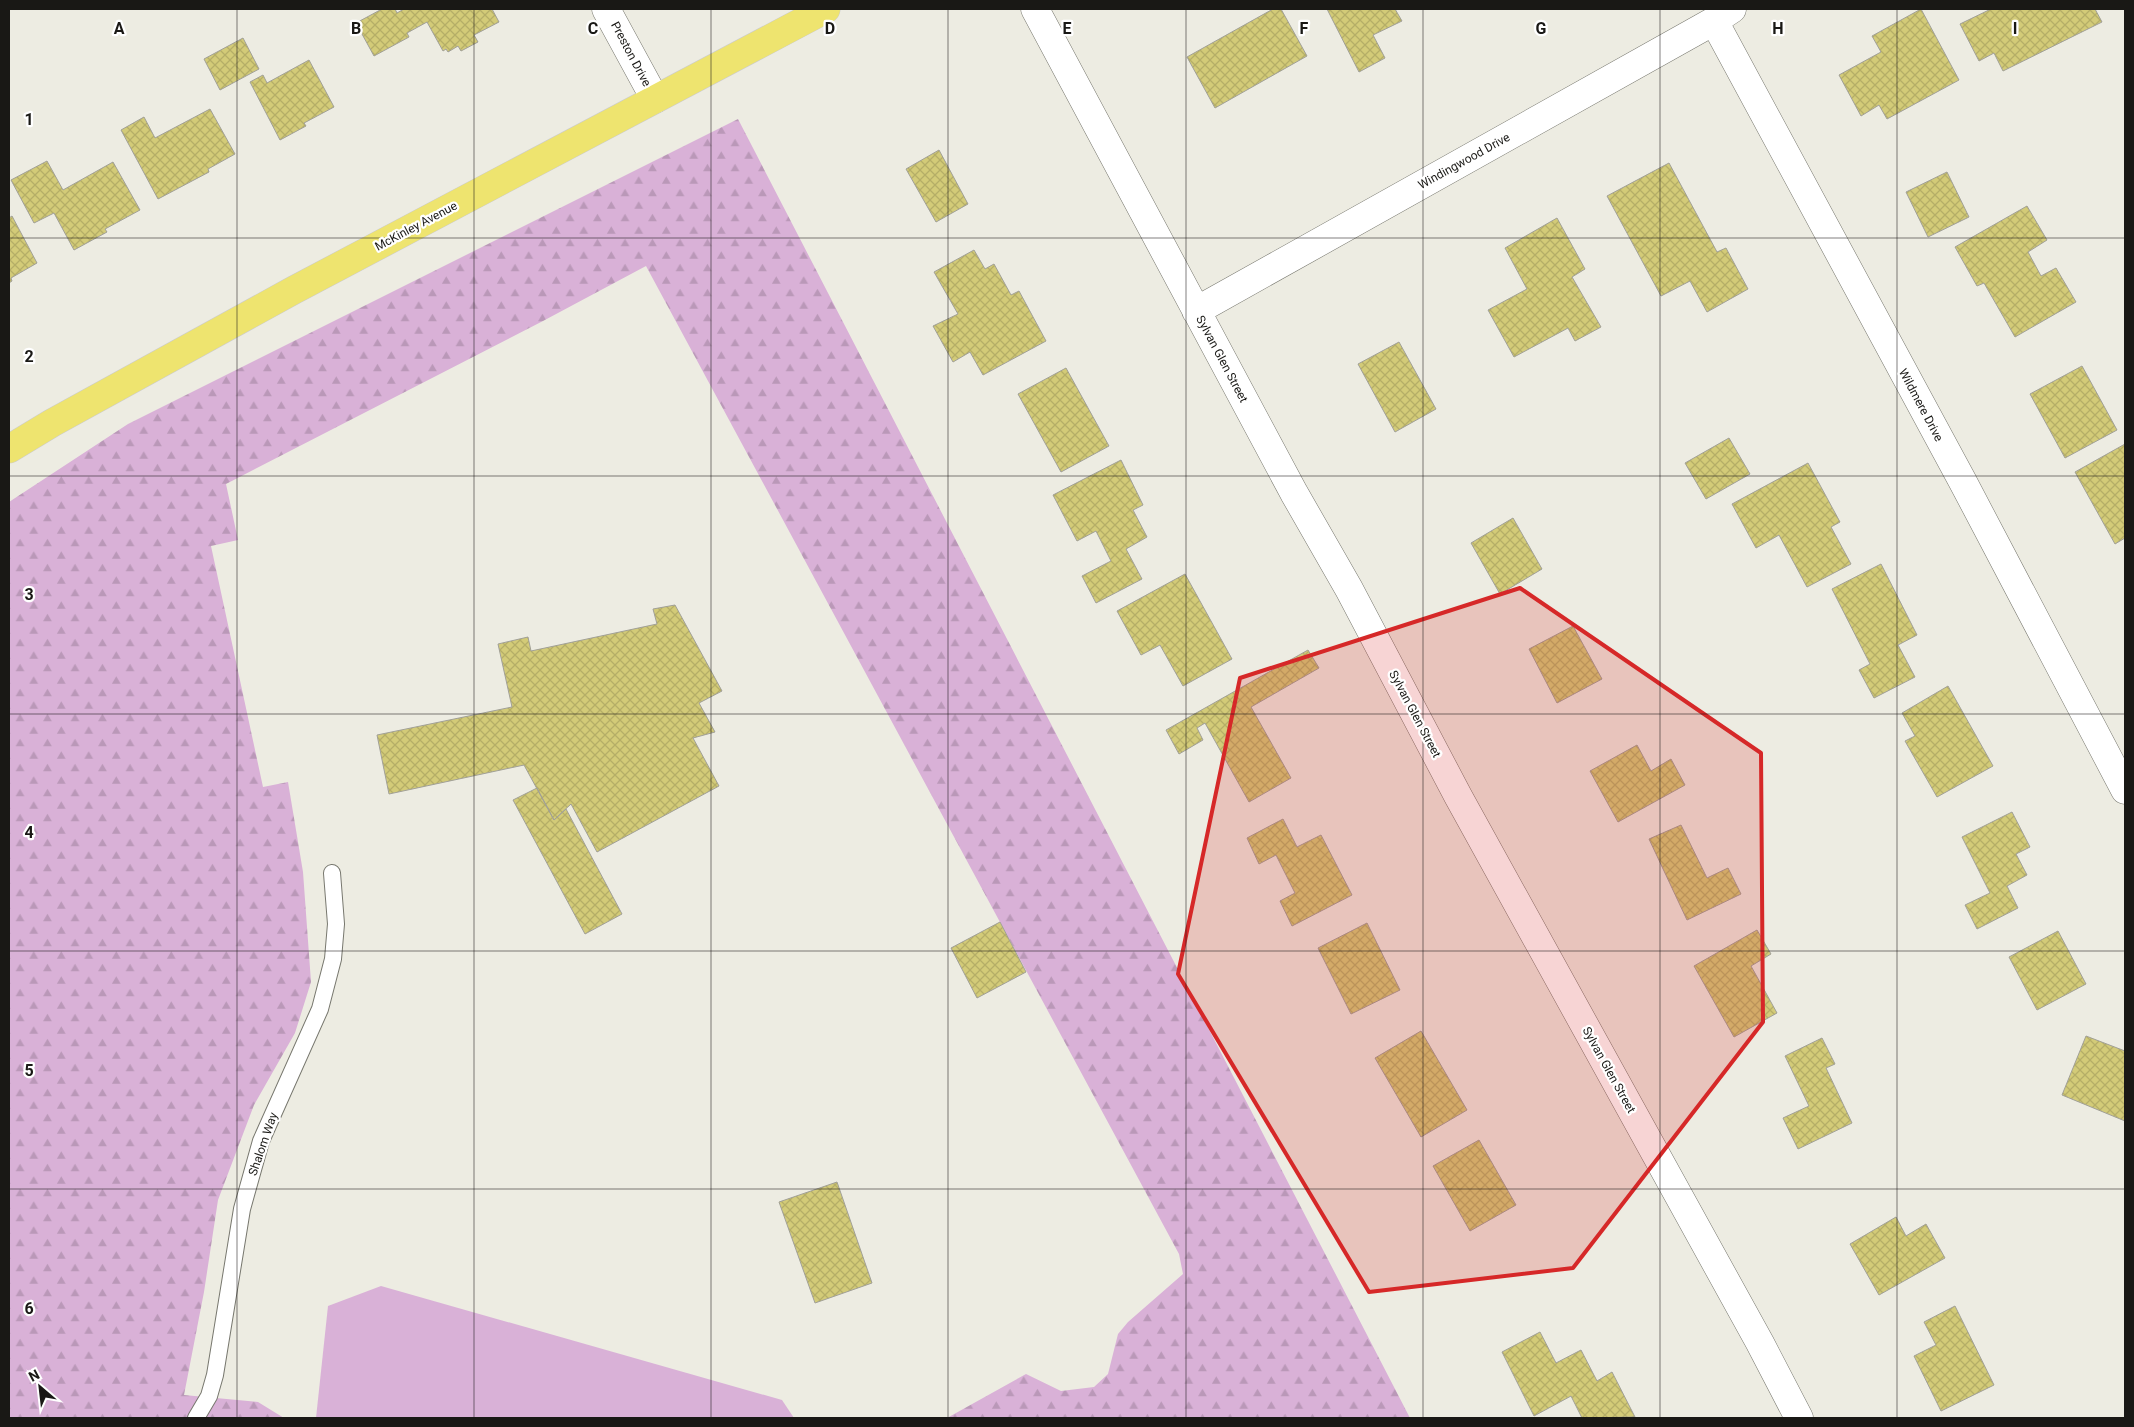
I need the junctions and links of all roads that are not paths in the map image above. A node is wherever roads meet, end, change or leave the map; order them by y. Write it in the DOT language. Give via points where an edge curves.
graph roads {
  1 [pos="606,9"];
  2 [pos="826,9"];
  3 [pos="1035,9"];
  4 [pos="1723,15"];
  5 [pos="655,99"];
  6 [pos="1196,311"];
  7 [pos="9,449"];
  8 [pos="2125,790"];
  9 [pos="332,873"];
  10 [pos="196,1418"];
  11 [pos="1799,1418"];
  1 -- 5 [label="street, Preston Drive"];
  2 -- 5 [label="main road, McKinley Avenue"];
  3 -- 6 [label="street, Sylvan Glen Street"];
  4 -- 6 [label="street, Windingwood Drive"];
  4 -- 8 [label="street, Wildmere Drive"];
  5 -- 7 [label="main road, McKinley Avenue" via="285,295 52,422"];
  6 -- 11 [label="street, Sylvan Glen Street"];
  9 -- 10 [label="lane, Shalom Way" via="336,924 333,959 320,1009 261,1141 242,1209 215,1376 209,1396"];
}
